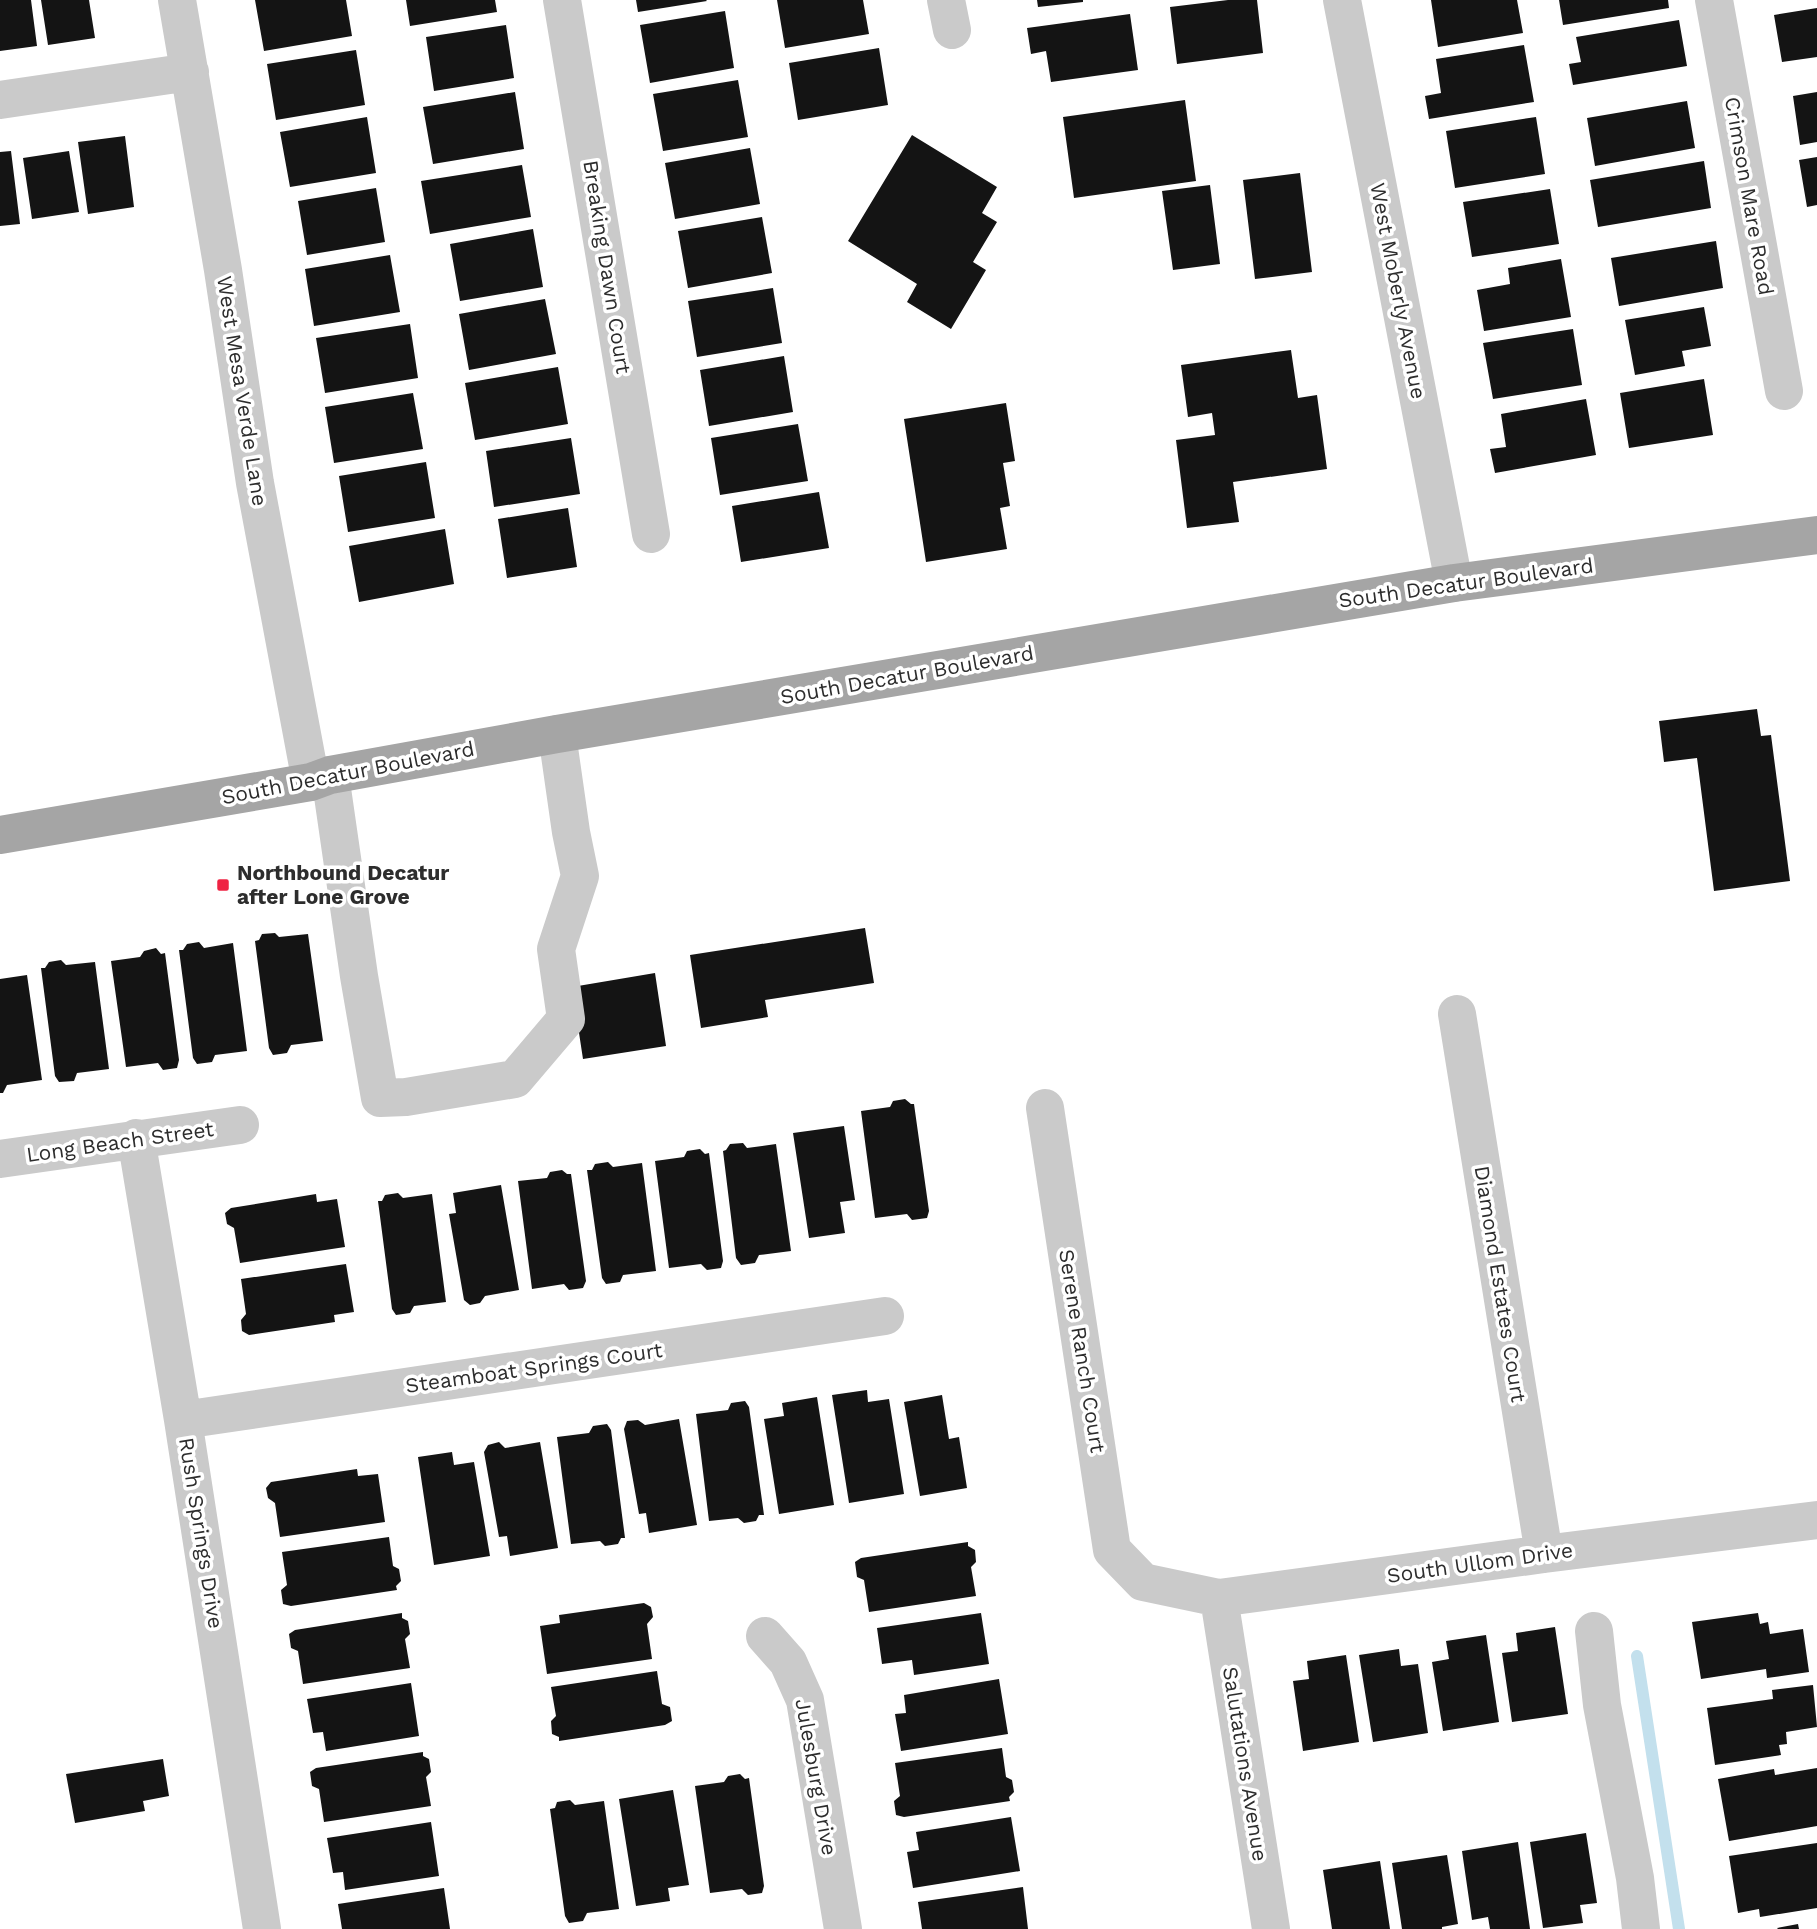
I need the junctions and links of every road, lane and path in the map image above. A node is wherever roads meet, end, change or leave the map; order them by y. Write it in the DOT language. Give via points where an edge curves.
graph roads {
  1 [pos="177,0"];
  2 [pos="562,0"];
  3 [pos="1342,0"];
  4 [pos="1714,0"];
  5 [pos="190,72"];
  6 [pos="0,100"];
  7 [pos="1784,391"];
  8 [pos="652,534"];
  9 [pos="1817,535"];
  10 [pos="1454,583"];
  11 [pos="557,734"];
  12 [pos="320,778"];
  13 [pos="0,835"];
  14 [pos="1457,1014"];
  15 [pos="1045,1108"];
  16 [pos="240,1125"];
  17 [pos="136,1138"];
  18 [pos="0,1159"];
  19 [pos="885,1316"];
  20 [pos="184,1420"];
  21 [pos="1817,1520"];
  22 [pos="1544,1554"];
  23 [pos="1143,1582"];
  24 [pos="1219,1598"];
  25 [pos="1594,1630"];
  26 [pos="765,1636"];
  27 [pos="262,1929"];
  28 [pos="843,1929"];
  29 [pos="1271,1929"];
  30 [pos="1642,1929"];
  1 -- 5 [label="street, West Mesa Verde Lane"];
  2 -- 8 [label="street, Breaking Dawn Court"];
  3 -- 10 [label="street, West Moberly Avenue"];
  4 -- 7 [label="street, Crimson Mare Road"];
  5 -- 6 [label="street"];
  5 -- 12 [label="street, West Mesa Verde Lane" via="255,483"];
  9 -- 10 [label="main road, South Decatur Boulevard"];
  10 -- 11 [label="main road, South Decatur Boulevard"];
  11 -- 12 [label="main road, South Decatur Boulevard"];
  11 -- 12 [label="street, West Mesa Verde Lane" via="580,877 556,949 566,1019 515,1079 380,1098"];
  12 -- 13 [label="main road, South Decatur Boulevard"];
  14 -- 22 [label="street, Diamond Estates Court"];
  15 -- 23 [label="street, Serene Ranch Court" via="1112,1550"];
  16 -- 17 [label="street, Long Beach Street"];
  17 -- 18 [label="street, Long Beach Street"];
  17 -- 20 [label="street, Rush Springs Drive"];
  19 -- 20 [label="street, Steamboat Springs Court"];
  20 -- 27 [label="street, Rush Springs Drive"];
  21 -- 22 [label="street, South Ullom Drive"];
  22 -- 24 [label="street, South Ullom Drive"];
  23 -- 24 [label="street, South Ullom Drive"];
  24 -- 29 [label="street, Salutations Avenue"];
  25 -- 30 [label="street" via="1602,1705"];
  26 -- 28 [label="street, Julesburg Drive" via="788,1662 805,1700"];
}
